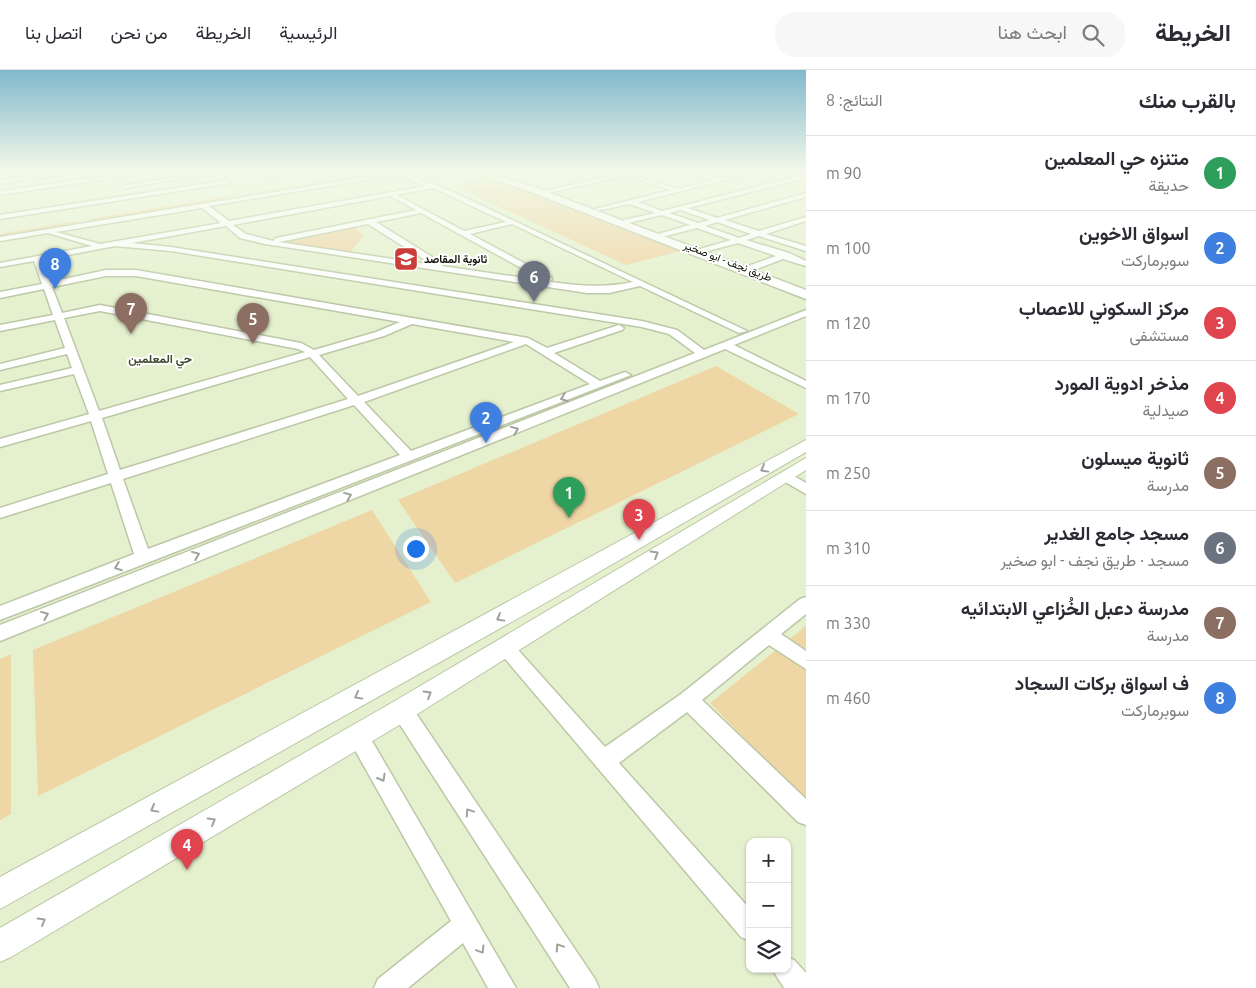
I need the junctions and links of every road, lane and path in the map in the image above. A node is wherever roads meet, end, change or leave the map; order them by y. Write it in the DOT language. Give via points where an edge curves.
graph roads {
  1 [pos="31,213"];
  2 [pos="126,213"];
  3 [pos="146,213"];
  4 [pos="212,213"];
  5 [pos="259,213"];
  6 [pos="286,213"];
  7 [pos="412,213"];
  8 [pos="425,213"];
  9 [pos="495,213"];
  10 [pos="506,213"];
  11 [pos="593,213"];
  12 [pos="604,213"];
  13 [pos="662,213"];
  14 [pos="695,213"];
  15 [pos="742,213"];
  16 [pos="265,217"];
  17 [pos="0,218"];
  18 [pos="806,219"];
  19 [pos="716,220"];
  20 [pos="87,221"];
  21 [pos="368,221"];
  22 [pos="26,222"];
  23 [pos="513,222"];
  24 [pos="627,222"];
  25 [pos="34,224"];
  26 [pos="225,224"];
  27 [pos="697,225"];
  28 [pos="44,228"];
  29 [pos="0,232"];
  30 [pos="463,233"];
  31 [pos="759,234"];
  32 [pos="661,236"];
  33 [pos="0,239"];
  34 [pos="739,240"];
  35 [pos="264,242"];
  36 [pos="114,244"];
  37 [pos="565,245"];
  38 [pos="102,246"];
  39 [pos="806,249"];
  40 [pos="703,251"];
  41 [pos="784,256"];
  42 [pos="37,258"];
  43 [pos="806,264"];
  44 [pos="0,265"];
  45 [pos="748,269"];
  46 [pos="442,281"];
  47 [pos="642,283"];
  48 [pos="48,285"];
  49 [pos="559,285"];
  50 [pos="806,290"];
  51 [pos="0,295"];
  52 [pos="805,306"];
  53 [pos="57,315"];
  54 [pos="408,322"];
  55 [pos="0,328"];
  56 [pos="619,328"];
  57 [pos="746,329"];
  58 [pos="528,341"];
  59 [pos="725,346"];
  60 [pos="70,350"];
  61 [pos="546,352"];
  62 [pos="701,352"];
  63 [pos="310,353"];
  64 [pos="0,367"];
  65 [pos="77,370"];
  66 [pos="599,385"];
  67 [pos="806,385"];
  68 [pos="0,388"];
  69 [pos="355,401"];
  70 [pos="95,415"];
  71 [pos="0,443"];
  72 [pos="806,446"];
  73 [pos="408,456"];
  74 [pos="806,463"];
  75 [pos="785,476"];
  76 [pos="116,477"];
  77 [pos="806,490"];
  78 [pos="304,495"];
  79 [pos="315,508"];
  80 [pos="0,513"];
  81 [pos="258,513"];
  82 [pos="265,528"];
  83 [pos="633,543"];
  84 [pos="143,557"];
  85 [pos="601,586"];
  86 [pos="533,600"];
  87 [pos="806,604"];
  88 [pos="0,613"];
  89 [pos="554,616"];
  90 [pos="0,633"];
  91 [pos="768,635"];
  92 [pos="504,648"];
  93 [pos="806,661"];
  94 [pos="688,700"];
  95 [pos="402,710"];
  96 [pos="358,736"];
  97 [pos="605,760"];
  98 [pos="806,814"];
  99 [pos="0,894"];
  100 [pos="746,923"];
  101 [pos="466,925"];
  102 [pos="0,946"];
  103 [pos="788,973"];
  104 [pos="387,988"];
  105 [pos="503,988"];
  106 [pos="586,988"];
  107 [pos="801,988"];
  1 -- 17 [label="street"];
  2 -- 20 [label="street"];
  3 -- 20 [label="street"];
  4 -- 26 [label="street"];
  5 -- 16 [label="street"];
  6 -- 16 [label="street"];
  7 -- 21 [label="street"];
  8 -- 30 [label="street"];
  9 -- 23 [label="street"];
  10 -- 37 [label="street" via="552,233"];
  11 -- 52 [label="highway, طريق نجف - ابو صخير"];
  12 -- 24 [label="highway, طريق نجف - ابو صخير"];
  13 -- 24 [label="street"];
  13 -- 27 [label="street"];
  14 -- 19 [label="street"];
  15 -- 19 [label="street"];
  16 -- 26 [label="street"];
  17 -- 22 [label="street"];
  18 -- 31 [label="street"];
  19 -- 27 [label="street"];
  19 -- 31 [label="street"];
  20 -- 28 [label="street"];
  21 -- 35 [label="street"];
  21 -- 46 [label="street"];
  23 -- 30 [label="street"];
  23 -- 37 [label="street"];
  24 -- 32 [label="highway, طريق نجف - ابو صخير"];
  25 -- 28 [label="street"];
  26 -- 35 [label="street" via="243,236"];
  26 -- 36 [label="street"];
  27 -- 32 [label="street"];
  27 -- 34 [label="street"];
  28 -- 29 [label="street"];
  28 -- 33 [label="street"];
  28 -- 38 [label="street"];
  30 -- 49 [label="street"];
  31 -- 34 [label="street"];
  31 -- 39 [label="street"];
  32 -- 40 [label="highway, طريق نجف - ابو صخير"];
  34 -- 40 [label="street"];
  34 -- 41 [label="street"];
  35 -- 46 [label="street"];
  36 -- 38 [label="street"];
  36 -- 46 [label="street" via="293,272"];
  37 -- 47 [label="street"];
  37 -- 57 [label="street"];
  38 -- 42 [label="street"];
  39 -- 41 [label="street"];
  40 -- 45 [label="highway, طريق نجف - ابو صخير"];
  41 -- 43 [label="street"];
  41 -- 45 [label="street"];
  42 -- 44 [label="street"];
  42 -- 48 [label="street"];
  45 -- 50 [label="highway, طريق نجف - ابو صخير"];
  46 -- 49 [label="street"];
  46 -- 62 [label="street" via="578,319 588,317 672,332"];
  47 -- 49 [label="street" via="609,290"];
  47 -- 57 [label="street"];
  48 -- 51 [label="street"];
  48 -- 53 [label="street"];
  48 -- 54 [label="street" via="106,273 136,273"];
  52 -- 57 [label="street"];
  52 -- 59 [label="street"];
  53 -- 55 [label="street"];
  53 -- 60 [label="street"];
  53 -- 63 [label="street" via="112,308 301,346"];
  54 -- 58 [label="street"];
  54 -- 63 [label="street" via="380,334"];
  56 -- 61 [label="street"];
  57 -- 62 [label="street"];
  58 -- 61 [label="street"];
  58 -- 69 [label="street"];
  59 -- 62 [label="street"];
  59 -- 67 [label="street"];
  60 -- 64 [label="street"];
  60 -- 65 [label="street"];
  61 -- 66 [label="street"];
  62 -- 66 [label="street"];
  79 -- 62 [label="street, one-way"];
  63 -- 69 [label="street"];
  63 -- 70 [label="street"];
  65 -- 68 [label="street"];
  65 -- 70 [label="street"];
  66 -- 73 [label="street, one-way"];
  69 -- 73 [label="street"];
  69 -- 76 [label="street"];
  70 -- 71 [label="street"];
  70 -- 76 [label="street"];
  72 -- 83 [label="main road, one-way"];
  73 -- 78 [label="street"];
  74 -- 75 [label="main road"];
  75 -- 77 [label="street"];
  85 -- 75 [label="main road, one-way"];
  76 -- 80 [label="street"];
  76 -- 84 [label="street"];
  78 -- 79 [label="street" via="300,502 302,505"];
  78 -- 81 [label="street"];
  79 -- 82 [label="street"];
  81 -- 82 [label="street" via="264,513 270,519"];
  81 -- 84 [label="street"];
  90 -- 82 [label="street, one-way"];
  83 -- 85 [label="main road" via="625,556 588,577 589,584"];
  83 -- 86 [label="main road"];
  84 -- 88 [label="street, one-way"];
  85 -- 89 [label="main road"];
  86 -- 89 [label="main road" via="542,597 551,601 556,609"];
  86 -- 99 [label="main road, one-way"];
  87 -- 91 [label="street"];
  89 -- 92 [label="main road"];
  91 -- 93 [label="street"];
  91 -- 94 [label="street"];
  95 -- 92 [label="main road, one-way"];
  92 -- 97 [label="street"];
  94 -- 97 [label="street"];
  94 -- 98 [label="street"];
  95 -- 96 [label="main road"];
  106 -- 95 [label="street, one-way"];
  96 -- 101 [label="street, one-way"];
  102 -- 96 [label="main road, one-way"];
  97 -- 100 [label="street"];
  101 -- 104 [label="street"];
  101 -- 105 [label="street, one-way"];
  103 -- 107 [label="street"];
}
